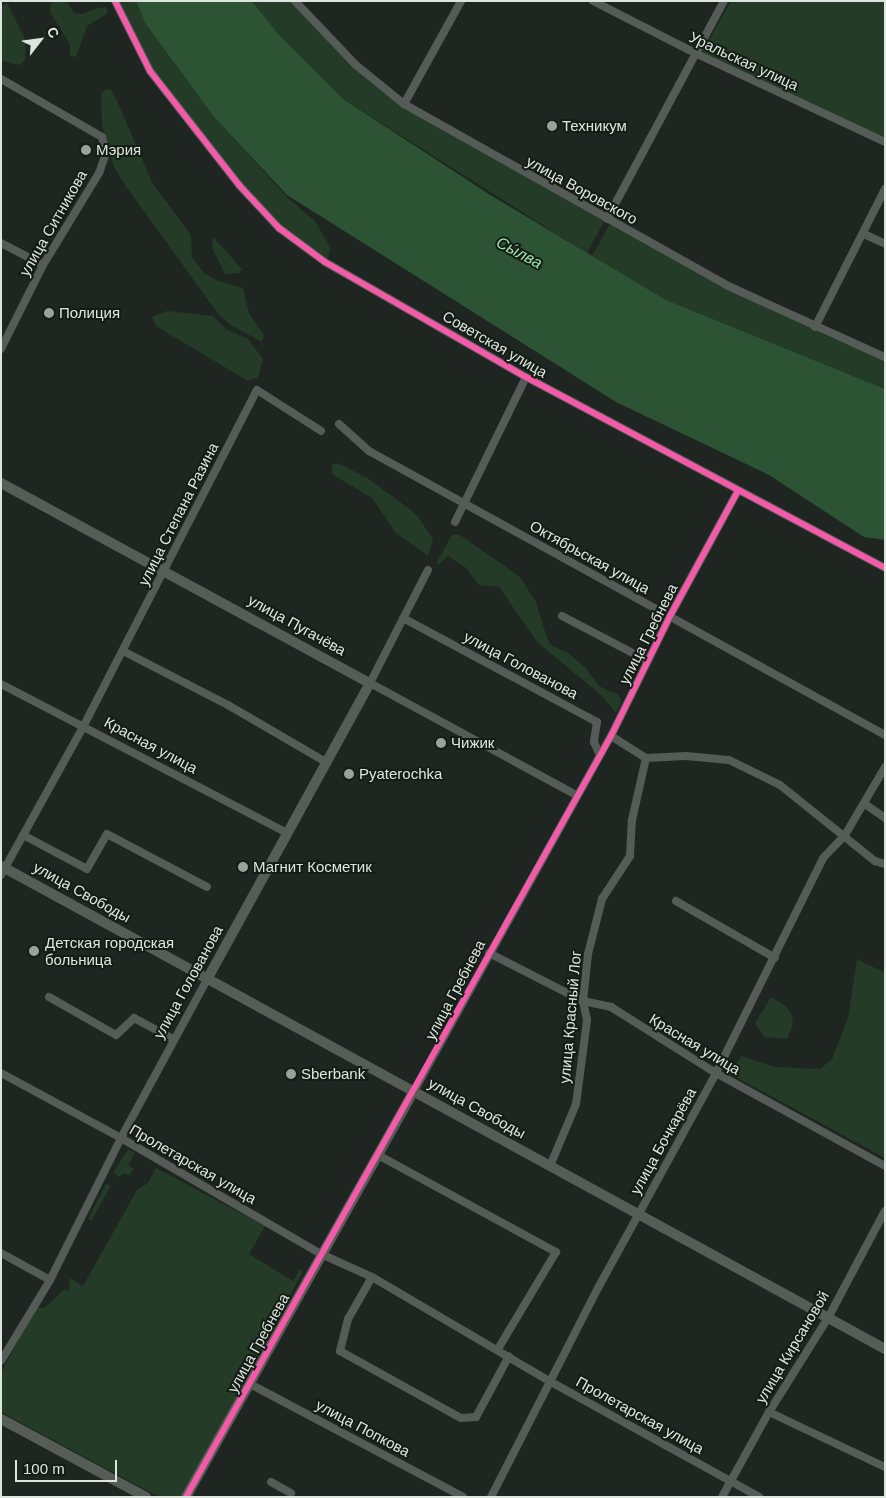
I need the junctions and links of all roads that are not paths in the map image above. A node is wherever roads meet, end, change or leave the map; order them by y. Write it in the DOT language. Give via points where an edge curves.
graph roads {
  1 [pos="115,1"];
  2 [pos="295,1"];
  3 [pos="460,1"];
  4 [pos="593,1"];
  5 [pos="724,1"];
  6 [pos="697,54"];
  7 [pos="1,79"];
  8 [pos="404,104"];
  9 [pos="885,142"];
  10 [pos="885,189"];
  11 [pos="607,220"];
  12 [pos="864,234"];
  13 [pos="1,243"];
  14 [pos="885,244"];
  15 [pos="43,265"];
  16 [pos="815,327"];
  17 [pos="1,349"];
  18 [pos="885,357"];
  19 [pos="526,377"];
  20 [pos="339,424"];
  21 [pos="321,431"];
  22 [pos="1,483"];
  23 [pos="738,491"];
  24 [pos="464,504"];
  25 [pos="455,522"];
  26 [pos="885,568"];
  27 [pos="165,570"];
  28 [pos="428,570"];
  29 [pos="562,616"];
  30 [pos="670,616"];
  31 [pos="403,618"];
  32 [pos="123,651"];
  33 [pos="648,661"];
  34 [pos="370,683"];
  35 [pos="1,684"];
  36 [pos="84,725"];
  37 [pos="885,735"];
  38 [pos="611,736"];
  39 [pos="599,753"];
  40 [pos="646,758"];
  41 [pos="326,762"];
  42 [pos="885,767"];
  43 [pos="576,795"];
  44 [pos="865,804"];
  45 [pos="885,818"];
  46 [pos="287,833"];
  47 [pos="23,835"];
  48 [pos="845,835"];
  49 [pos="885,864"];
  50 [pos="2,869"];
  51 [pos="207,887"];
  52 [pos="676,901"];
  53 [pos="489,953"];
  54 [pos="775,958"];
  55 [pos="208,978"];
  56 [pos="50,997"];
  57 [pos="583,1000"];
  58 [pos="174,1039"];
  59 [pos="1,1073"];
  60 [pos="716,1073"];
  61 [pos="414,1091"];
  62 [pos="121,1138"];
  63 [pos="378,1156"];
  64 [pos="550,1166"];
  65 [pos="885,1166"];
  66 [pos="885,1211"];
  67 [pos="638,1214"];
  68 [pos="1,1253"];
  69 [pos="322,1254"];
  70 [pos="372,1277"];
  71 [pos="50,1280"];
  72 [pos="828,1318"];
  73 [pos="498,1349"];
  74 [pos="885,1349"];
  75 [pos="509,1356"];
  76 [pos="1,1362"];
  77 [pos="551,1382"];
  78 [pos="250,1384"];
  79 [pos="769,1412"];
  80 [pos="1,1419"];
  81 [pos="885,1467"];
  82 [pos="271,1482"];
  83 [pos="730,1482"];
  84 [pos="293,1496"];
  85 [pos="146,1497"];
  86 [pos="186,1497"];
  87 [pos="463,1497"];
  88 [pos="491,1497"];
  89 [pos="722,1497"];
  90 [pos="759,1497"];
  1 -- 19 [label="street, Советская улица" via="150,71 239,185 279,228 325,262"];
  2 -- 8 [label="street, улица Воровского" via="356,65"];
  3 -- 8 [label="street"];
  4 -- 6 [label="street, Уральская улица"];
  5 -- 6 [label="street"];
  6 -- 9 [label="street, Уральская улица"];
  6 -- 11 [label="street"];
  7 -- 15 [label="street, улица Ситникова" via="102,137 106,153 98,173"];
  8 -- 11 [label="street, улица Воровского"];
  10 -- 12 [label="street"];
  11 -- 16 [label="street, улица Воровского" via="726,286"];
  12 -- 14 [label="street"];
  12 -- 16 [label="street"];
  13 -- 15 [label="street"];
  15 -- 17 [label="street, улица Ситникова"];
  16 -- 18 [label="street, улица Воровского"];
  19 -- 23 [label="street, Советская улица"];
  19 -- 24 [label="street"];
  20 -- 24 [label="street, Октябрьская улица" via="369,451"];
  21 -- 27 [label="street, улица Степана Разина" via="257,390"];
  22 -- 27 [label="street, улица Пугачёва"];
  23 -- 26 [label="street, Советская улица"];
  23 -- 30 [label="street, улица Гребнева"];
  24 -- 25 [label="street"];
  24 -- 30 [label="street, Октябрьская улица"];
  27 -- 32 [label="street, улица Степана Разина"];
  27 -- 34 [label="street, улица Пугачёва"];
  28 -- 31 [label="street, улица Голованова"];
  29 -- 33 [label="street, улица Гребнева"];
  30 -- 33 [label="street, улица Гребнева"];
  30 -- 37 [label="street, Октябрьская улица"];
  31 -- 34 [label="street, улица Голованова"];
  31 -- 39 [label="street, улица Голованова" via="597,722 594,742"];
  32 -- 36 [label="street, улица Степана Разина"];
  32 -- 41 [label="street" via="228,705"];
  33 -- 38 [label="street, улица Гребнева"];
  34 -- 41 [label="street, улица Голованова"];
  34 -- 43 [label="street, улица Пугачёва"];
  35 -- 36 [label="street, Красная улица"];
  36 -- 46 [label="street, Красная улица"];
  36 -- 47 [label="street, улица Степана Разина"];
  38 -- 39 [label="street, улица Гребнева"];
  38 -- 40 [label="street"];
  39 -- 43 [label="street, улица Гребнева"];
  40 -- 48 [label="street" via="686,756 729,760 780,785"];
  40 -- 57 [label="street, улица Красный Лог" via="632,820 630,856 602,899 588,954"];
  41 -- 46 [label="street, улица Голованова"];
  42 -- 44 [label="street, улица Бочкарёва"];
  43 -- 53 [label="street, улица Гребнева"];
  44 -- 45 [label="street"];
  44 -- 48 [label="street, улица Бочкарёва"];
  46 -- 55 [label="street, улица Голованова"];
  47 -- 50 [label="street, улица Степана Разина"];
  47 -- 51 [label="street" via="87,869 107,834"];
  48 -- 49 [label="street" via="875,861"];
  48 -- 54 [label="street, улица Бочкарёва" via="823,858"];
  50 -- 55 [label="street, улица Свободы"];
  52 -- 54 [label="street"];
  53 -- 57 [label="street, Красная улица"];
  53 -- 61 [label="street, улица Гребнева"];
  54 -- 60 [label="street, улица Бочкарёва"];
  55 -- 58 [label="street, улица Голованова"];
  55 -- 61 [label="street, улица Свободы"];
  56 -- 58 [label="street" via="116,1035 134,1018"];
  57 -- 60 [label="street, Красная улица" via="610,1007"];
  57 -- 64 [label="street, улица Красный Лог" via="587,1020 576,1104"];
  58 -- 62 [label="street, улица Голованова"];
  59 -- 62 [label="street, Пролетарская улица"];
  60 -- 65 [label="street, Красная улица"];
  60 -- 67 [label="street, улица Бочкарёва"];
  61 -- 63 [label="street, улица Гребнева"];
  61 -- 64 [label="street, улица Свободы"];
  62 -- 69 [label="street, Пролетарская улица"];
  62 -- 71 [label="street, улица Голованова"];
  63 -- 69 [label="street, улица Гребнева"];
  63 -- 73 [label="street" via="556,1252"];
  64 -- 67 [label="street, улица Свободы"];
  66 -- 72 [label="street, улица Кирсановой"];
  67 -- 72 [label="street, улица Свободы"];
  67 -- 77 [label="street, улица Бочкарёва"];
  68 -- 71 [label="street"];
  69 -- 70 [label="street, Пролетарская улица"];
  69 -- 78 [label="street, улица Гребнева"];
  70 -- 73 [label="street, Пролетарская улица"];
  70 -- 75 [label="street" via="348,1319 340,1351 461,1418 476,1417"];
  71 -- 76 [label="street, улица Голованова"];
  72 -- 74 [label="street, улица Свободы"];
  72 -- 79 [label="street, улица Кирсановой"];
  73 -- 75 [label="street, Пролетарская улица"];
  75 -- 77 [label="street, Пролетарская улица"];
  77 -- 83 [label="street, Пролетарская улица" via="636,1426"];
  77 -- 88 [label="street, улица Бочкарёва"];
  78 -- 86 [label="street, улица Гребнева"];
  78 -- 87 [label="street, улица Попкова"];
  79 -- 81 [label="street"];
  79 -- 83 [label="street, улица Кирсановой"];
  80 -- 85 [label="street"];
  82 -- 84 [label="street"];
  83 -- 89 [label="street, улица Кирсановой"];
  83 -- 90 [label="street, Пролетарская улица"];
}
